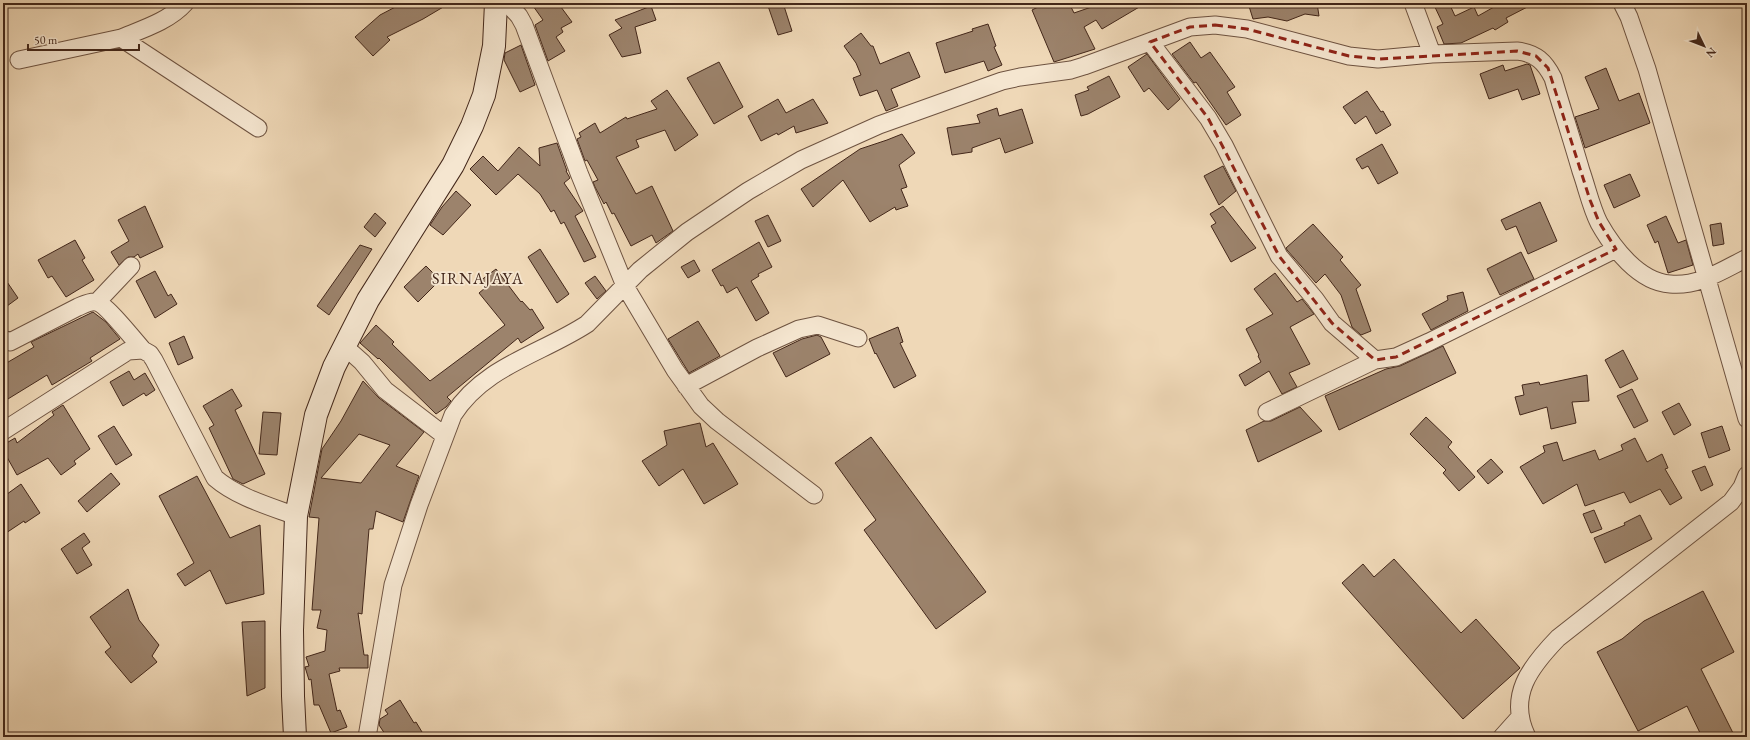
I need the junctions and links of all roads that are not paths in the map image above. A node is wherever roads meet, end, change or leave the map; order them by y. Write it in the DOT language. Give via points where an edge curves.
graph roads {
  1 [pos="185,3"];
  2 [pos="496,3"];
  3 [pos="507,3"];
  4 [pos="1413,3"];
  5 [pos="1622,3"];
  6 [pos="121,38"];
  7 [pos="1150,42"];
  8 [pos="1432,54"];
  9 [pos="19,60"];
  10 [pos="258,128"];
  11 [pos="1616,249"];
  12 [pos="1747,258"];
  13 [pos="131,266"];
  14 [pos="1707,278"];
  15 [pos="625,286"];
  16 [pos="97,302"];
  17 [pos="858,338"];
  18 [pos="3,339"];
  19 [pos="344,346"];
  20 [pos="143,350"];
  21 [pos="1375,360"];
  22 [pos="686,386"];
  23 [pos="1267,412"];
  24 [pos="1747,419"];
  25 [pos="3,431"];
  26 [pos="445,436"];
  27 [pos="1747,475"];
  28 [pos="814,495"];
  29 [pos="296,516"];
  30 [pos="1520,718"];
  31 [pos="295,737"];
  32 [pos="367,737"];
  33 [pos="1502,737"];
  34 [pos="1527,737"];
  1 -- 6 [label="street" via="178,11 151,26"];
  2 -- 19 [label="street" via="494,46 484,95 472,126 452,165 368,300"];
  3 -- 15 [label="street" via="524,25"];
  4 -- 8 [label="street"];
  5 -- 14 [label="street" via="1647,69"];
  6 -- 9 [label="street"];
  6 -- 10 [label="street"];
  7 -- 8 [label="street" via="1190,27 1215,25 1247,29 1349,56 1378,59"];
  7 -- 15 [label="street" via="1071,70 1002,81 879,125 826,148 754,188 687,232 653,258"];
  7 -- 21 [label="street" via="1208,118 1279,256 1332,323"];
  8 -- 11 [label="street" via="1517,51 1527,52 1542,61 1553,78 1590,200 1599,222"];
  11 -- 14 [label="street" via="1635,268 1651,279 1670,284 1686,284"];
  11 -- 21 [label="street" via="1429,342 1396,357"];
  12 -- 14 [label="street"];
  13 -- 16 [label="street"];
  14 -- 24 [label="street"];
  15 -- 22 [label="street"];
  15 -- 26 [label="street" via="587,324 489,377 458,406"];
  16 -- 18 [label="street" via="78,307 10,342"];
  16 -- 20 [label="street" via="106,308"];
  17 -- 22 [label="street" via="818,325 799,329"];
  19 -- 26 [label="street" via="362,362 385,390"];
  19 -- 29 [label="street" via="316,415"];
  20 -- 25 [label="street" via="128,351"];
  20 -- 29 [label="street" via="154,360 215,478 229,488"];
  21 -- 23 [label="street"];
  22 -- 28 [label="street" via="701,406 717,421"];
  26 -- 32 [label="street" via="393,586"];
  27 -- 30 [label="street" via="1731,502 1553,643 1524,682 1521,690"];
  29 -- 31 [label="street" via="292,630"];
  30 -- 33 [label="street"];
  30 -- 34 [label="street"];
}
